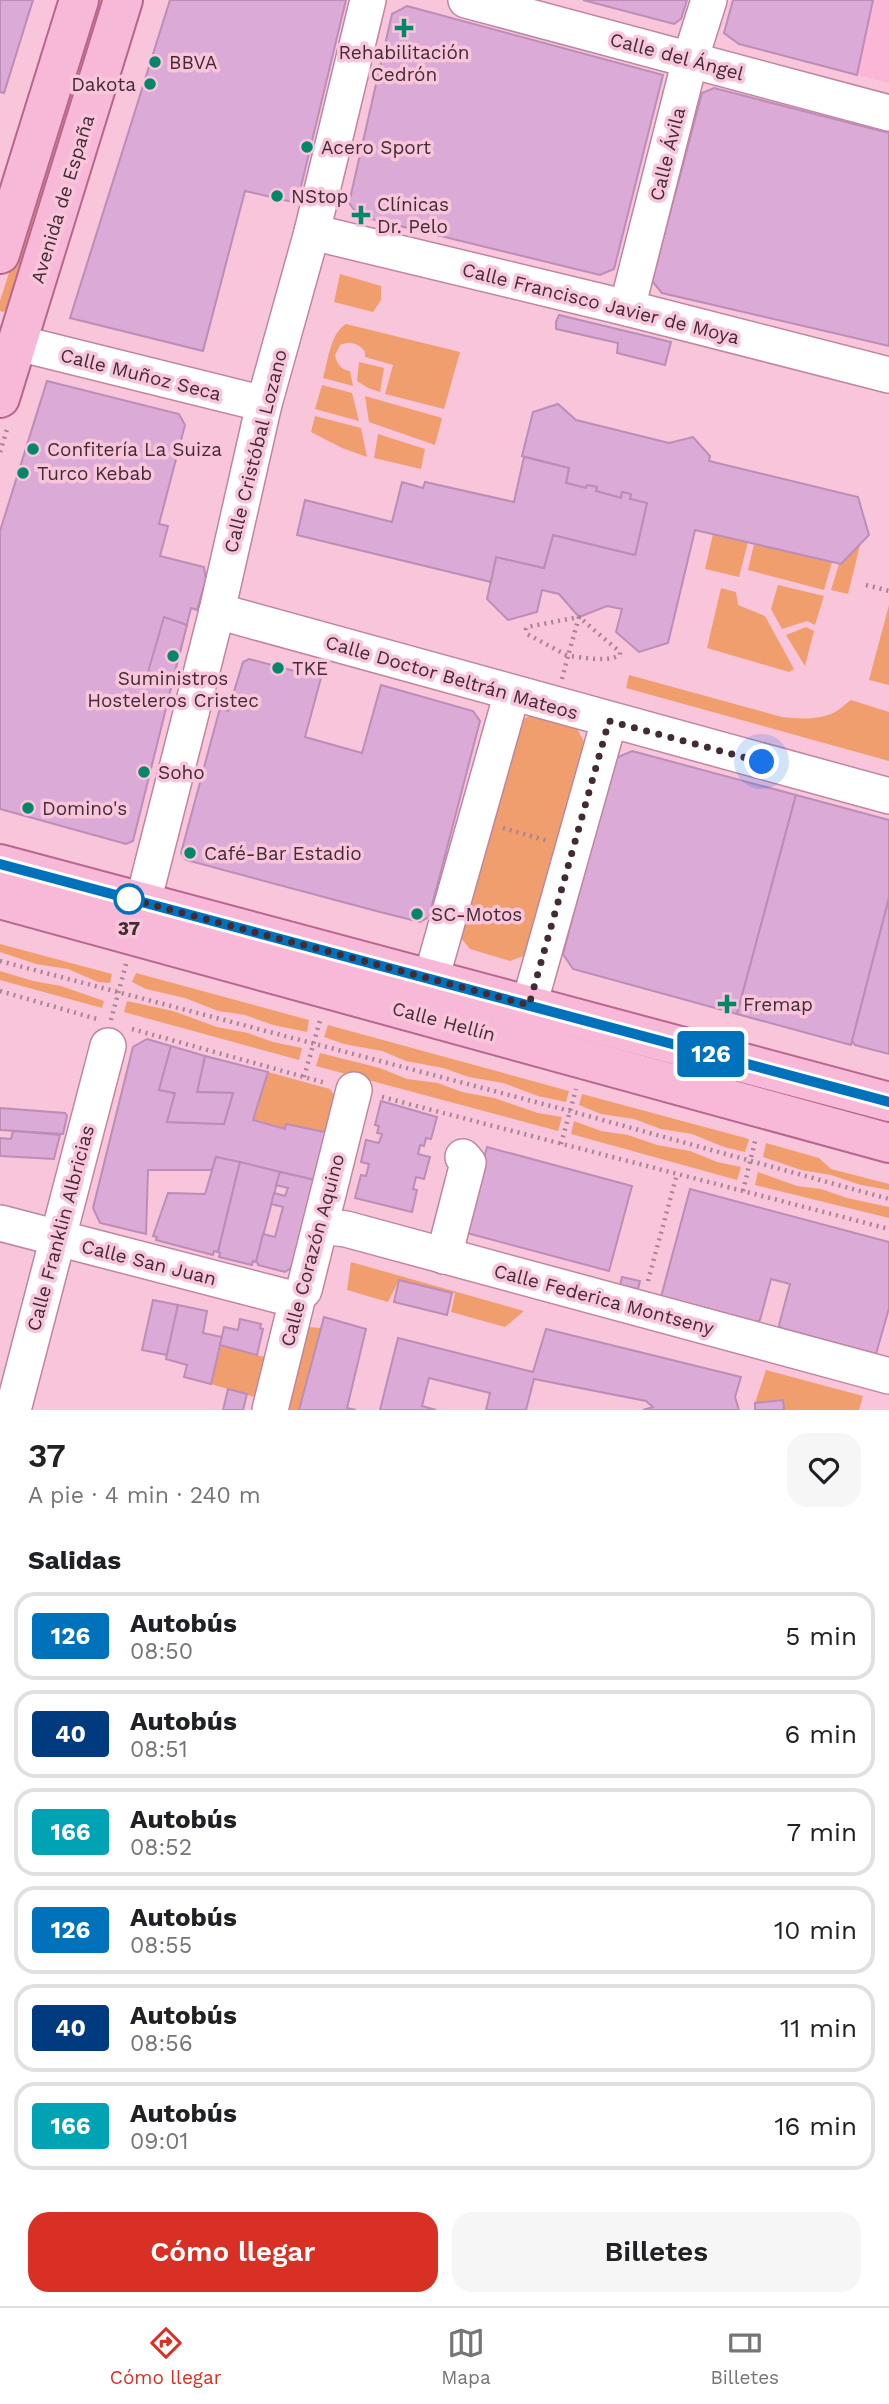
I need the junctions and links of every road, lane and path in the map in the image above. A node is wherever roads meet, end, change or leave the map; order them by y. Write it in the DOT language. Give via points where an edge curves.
graph roads {
  1 [pos="79,0"];
  2 [pos="124,0"];
  3 [pos="368,0"];
  4 [pos="466,0"];
  5 [pos="709,0"];
  6 [pos="691,60"];
  7 [pos="889,113"];
  8 [pos="312,232"];
  9 [pos="0,254"];
  10 [pos="627,308"];
  11 [pos="18,343"];
  12 [pos="889,376"];
  13 [pos="0,398"];
  14 [pos="264,404"];
  15 [pos="866,585"];
  16 [pos="889,591"];
  17 [pos="217,611"];
  18 [pos="579,617"];
  19 [pos="568,656"];
  20 [pos="512,692"];
  21 [pos="593,716"];
  22 [pos="889,796"];
  23 [pos="476,820"];
  24 [pos="573,848"];
  25 [pos="0,864"];
  26 [pos="0,899"];
  27 [pos="143,902"];
  28 [pos="0,961"];
  29 [pos="126,963"];
  30 [pos="431,979"];
  31 [pos="0,991"];
  32 [pos="119,991"];
  33 [pos="529,1005"];
  34 [pos="322,1013"];
  35 [pos="109,1034"];
  36 [pos="313,1043"];
  37 [pos="303,1077"];
  38 [pos="578,1081"];
  39 [pos="354,1090"];
  40 [pos="889,1102"];
  41 [pos="570,1111"];
  42 [pos="758,1130"];
  43 [pos="889,1143"];
  44 [pos="561,1144"];
  45 [pos="463,1157"];
  46 [pos="751,1160"];
  47 [pos="677,1174"];
  48 [pos="743,1191"];
  49 [pos="889,1199"];
  50 [pos="0,1223"];
  51 [pos="889,1229"];
  52 [pos="320,1233"];
  53 [pos="56,1238"];
  54 [pos="444,1256"];
  55 [pos="647,1286"];
  56 [pos="298,1296"];
  57 [pos="889,1376"];
  58 [pos="13,1410"];
  59 [pos="270,1410"];
  1 -- 9 [label="main road"];
  2 -- 11 [label="main road, Avenida de España"];
  3 -- 8 [label="street, Calle Cristóbal Lozano"];
  4 -- 6 [label="street, Calle del Ángel"];
  5 -- 6 [label="street, Calle Ávila"];
  6 -- 7 [label="street, Calle del Ángel"];
  6 -- 10 [label="street, Calle Ávila"];
  8 -- 10 [label="street, Calle Francisco Javier de Moya"];
  8 -- 14 [label="street, Calle Cristóbal Lozano"];
  10 -- 12 [label="street, Calle Francisco Javier de Moya"];
  11 -- 13 [label="main road, Avenida de España"];
  11 -- 14 [label="street, Calle Muñoz Seca"];
  14 -- 17 [label="street, Calle Cristóbal Lozano"];
  15 -- 16 [label="path"];
  17 -- 20 [label="street, Calle Doctor Beltrán Mateos"];
  17 -- 27 [label="street, Calle Cristóbal Lozano"];
  18 -- 19 [label="path"];
  18 -- 19 [label="path" via="526,629 527,634"];
  18 -- 19 [label="path" via="620,655 600,659"];
  19 -- 21 [label="path" via="562,679 585,684"];
  20 -- 21 [label="street, Calle Doctor Beltrán Mateos"];
  20 -- 23 [label="street"];
  21 -- 22 [label="street, Calle Doctor Beltrán Mateos"];
  21 -- 24 [label="street"];
  23 -- 24 [label="path"];
  23 -- 30 [label="street"];
  24 -- 33 [label="street"];
  25 -- 27 [label="main road, Calle Hellín"];
  26 -- 43 [label="main road, Calle Hellín"];
  27 -- 30 [label="main road, Calle Hellín"];
  28 -- 32 [label="path"];
  29 -- 32 [label="path"];
  30 -- 33 [label="main road, Calle Hellín"];
  31 -- 35 [label="path"];
  32 -- 35 [label="path"];
  32 -- 36 [label="path"];
  33 -- 40 [label="main road, Calle Hellín"];
  34 -- 36 [label="path"];
  35 -- 37 [label="path"];
  35 -- 53 [label="street, Calle Franklin Albricias"];
  36 -- 37 [label="path"];
  36 -- 41 [label="path"];
  37 -- 39 [label="path"];
  38 -- 41 [label="path"];
  39 -- 44 [label="path"];
  39 -- 52 [label="street, Calle Corazón Aquino"];
  41 -- 44 [label="path"];
  41 -- 46 [label="path"];
  42 -- 46 [label="path"];
  44 -- 47 [label="path"];
  45 -- 54 [label="street" via="468,1163"];
  46 -- 48 [label="path"];
  46 -- 49 [label="path"];
  47 -- 48 [label="path"];
  47 -- 55 [label="path"];
  48 -- 51 [label="path"];
  50 -- 53 [label="street, Calle San Juan"];
  52 -- 54 [label="street, Calle Federica Montseny" via="329,1227 346,1229"];
  52 -- 56 [label="street, Calle Corazón Aquino" via="304,1290"];
  53 -- 56 [label="street, Calle San Juan" via="289,1298"];
  53 -- 58 [label="street, Calle Franklin Albricias"];
  54 -- 57 [label="street, Calle Federica Montseny"];
  56 -- 59 [label="street, Calle Corazón Aquino"];
}
